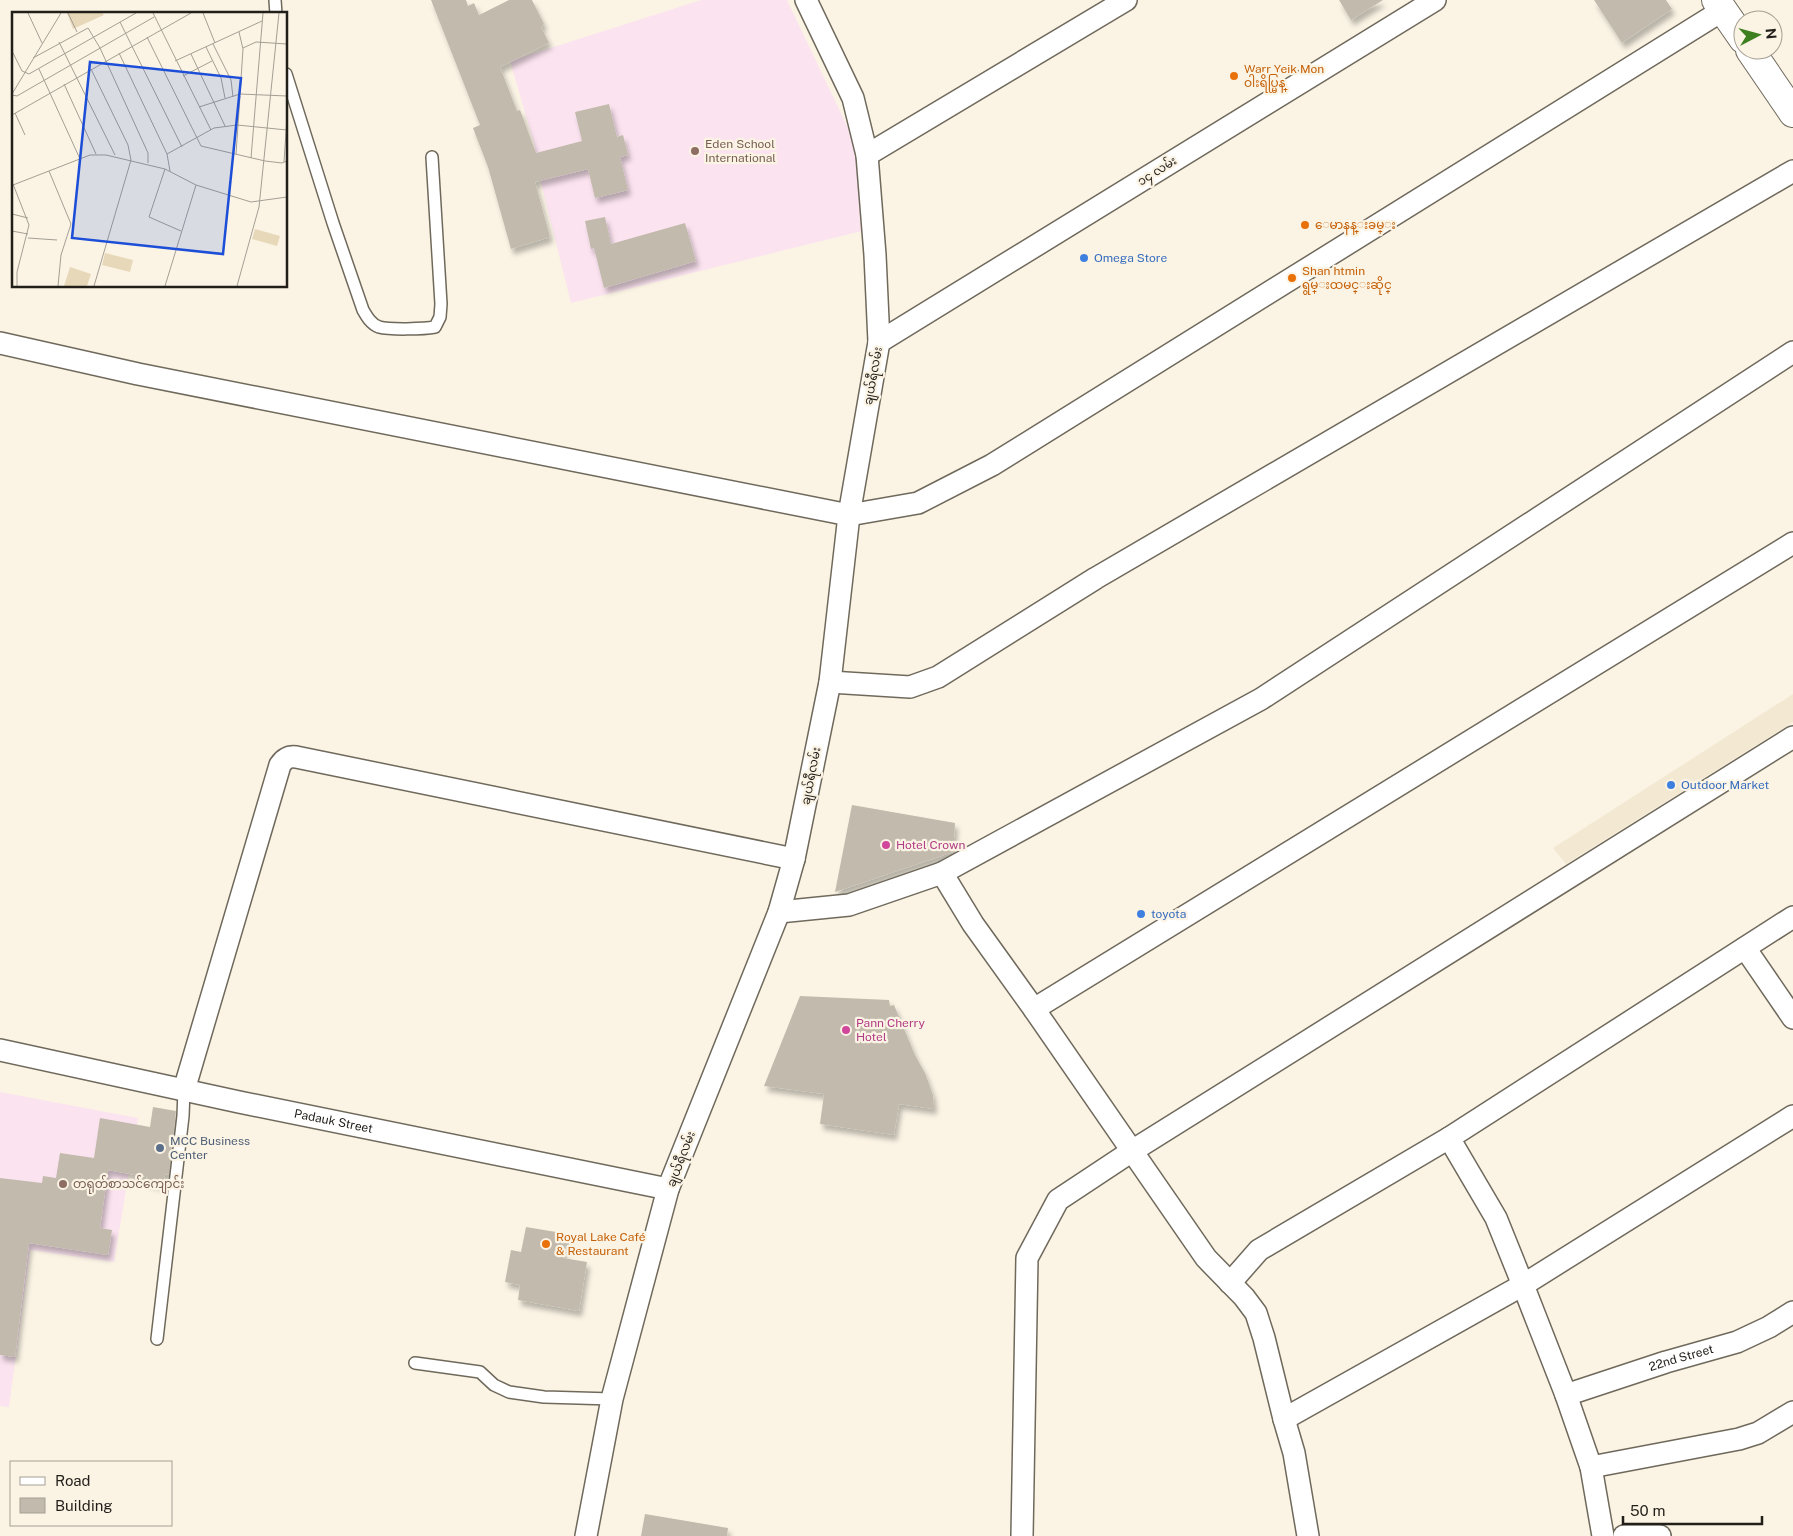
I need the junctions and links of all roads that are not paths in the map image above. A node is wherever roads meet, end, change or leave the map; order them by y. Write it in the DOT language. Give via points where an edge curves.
graph roads {
  1 [pos="806,0"];
  2 [pos="1126,0"];
  3 [pos="1435,0"];
  4 [pos="1720,5"];
  5 [pos="1733,24"];
  6 [pos="1757,60"];
  7 [pos="288,80"];
  8 [pos="1793,114"];
  9 [pos="867,155"];
  10 [pos="432,157"];
  11 [pos="1793,171"];
  12 [pos="879,342"];
  13 [pos="0,343"];
  14 [pos="1793,352"];
  15 [pos="849,514"];
  16 [pos="1793,543"];
  17 [pos="830,682"];
  18 [pos="1793,737"];
  19 [pos="794,859"];
  20 [pos="942,873"];
  21 [pos="779,912"];
  22 [pos="1793,917"];
  23 [pos="1745,948"];
  24 [pos="1034,1008"];
  25 [pos="1793,1018"];
  26 [pos="0,1050"];
  27 [pos="184,1090"];
  28 [pos="1793,1116"];
  29 [pos="1449,1138"];
  30 [pos="1132,1151"];
  31 [pos="668,1189"];
  32 [pos="1230,1282"];
  33 [pos="1524,1285"];
  34 [pos="1793,1312"];
  35 [pos="157,1339"];
  36 [pos="415,1363"];
  37 [pos="1566,1395"];
  38 [pos="612,1399"];
  39 [pos="1793,1412"];
  40 [pos="1284,1419"];
  41 [pos="1591,1467"];
  42 [pos="586,1536"];
  43 [pos="1022,1536"];
  44 [pos="1308,1536"];
  45 [pos="1603,1536"];
  46 [pos="1623,1536"];
  47 [pos="1660,1536"];
  1 -- 9 [label="street, ချယ်ရီလမ်း" via="852,98"];
  2 -- 9 [label="street"];
  3 -- 12 [label="street, ၁၄ လမ်း"];
  4 -- 5 [label="highway"];
  4 -- 15 [label="street" via="992,465 918,503"];
  6 -- 8 [label="highway"];
  7 -- 10 [label="lane" via="363,310 379,326 425,329 435,327 440,318"];
  9 -- 12 [label="street, ချယ်ရီလမ်း"];
  11 -- 17 [label="street" via="1096,578 938,677 910,687"];
  12 -- 15 [label="street, ချယ်ရီလမ်း"];
  13 -- 15 [label="street" via="138,374"];
  14 -- 20 [label="street" via="1261,699"];
  15 -- 17 [label="street, ချယ်ရီလမ်း"];
  16 -- 24 [label="street"];
  17 -- 19 [label="street, ချယ်ရီလမ်း"];
  18 -- 30 [label="street"];
  19 -- 21 [label="street, ချယ်ရီလမ်း"];
  19 -- 27 [label="street" via="296,757 286,758 280,765"];
  20 -- 21 [label="street" via="849,905"];
  20 -- 24 [label="street" via="973,924"];
  21 -- 31 [label="street, ချယ်ရီလမ်း"];
  22 -- 23 [label="street"];
  23 -- 25 [label="street"];
  23 -- 29 [label="street"];
  24 -- 30 [label="street"];
  26 -- 27 [label="street, Padauk Street"];
  27 -- 31 [label="street, Padauk Street"];
  27 -- 35 [label="lane"];
  28 -- 33 [label="street"];
  29 -- 32 [label="street" via="1259,1250"];
  29 -- 33 [label="street" via="1496,1218"];
  30 -- 32 [label="street" via="1206,1258"];
  30 -- 43 [label="street" via="1058,1200 1028,1258"];
  31 -- 38 [label="street, ချယ်ရီလမ်း"];
  32 -- 40 [label="street" via="1256,1313"];
  33 -- 37 [label="street"];
  33 -- 40 [label="street"];
  34 -- 37 [label="street, 22nd Street" via="1737,1342"];
  36 -- 38 [label="lane" via="480,1372 494,1385 509,1392"];
  37 -- 41 [label="street"];
  38 -- 42 [label="street, ချယ်ရီလမ်း"];
  39 -- 41 [label="street" via="1758,1433 1738,1439"];
  40 -- 44 [label="street" via="1294,1452"];
  41 -- 45 [label="street"];
  46 -- 47 [label="street"];
}
